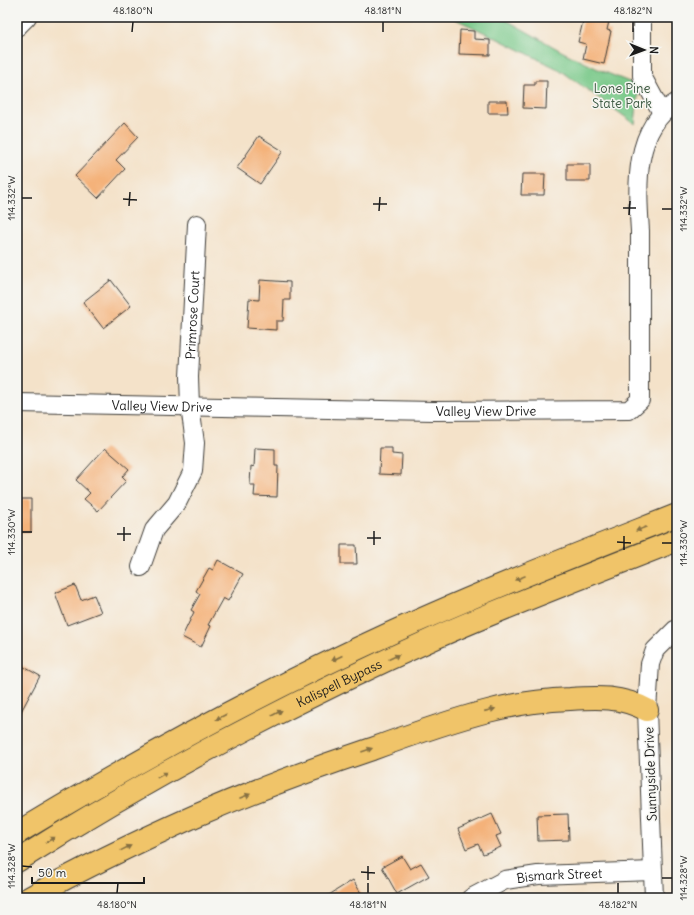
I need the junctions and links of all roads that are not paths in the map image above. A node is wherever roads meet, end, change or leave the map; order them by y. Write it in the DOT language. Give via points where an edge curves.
graph roads {
  1 [pos="27,17"];
  2 [pos="642,17"];
  3 [pos="17,27"];
  4 [pos="677,102"];
  5 [pos="662,114"];
  6 [pos="197,224"];
  7 [pos="17,403"];
  8 [pos="190,406"];
  9 [pos="677,515"];
  10 [pos="677,540"];
  11 [pos="141,567"];
  12 [pos="677,629"];
  13 [pos="647,710"];
  14 [pos="17,833"];
  15 [pos="17,861"];
  16 [pos="653,871"];
  17 [pos="29,898"];
  18 [pos="471,898"];
  19 [pos="654,898"];
  1 -- 3 [label="street"];
  2 -- 5 [label="street" via="642,76"];
  4 -- 5 [label="street, Valley View Drive"];
  5 -- 8 [label="street, Valley View Drive" via="648,133 640,162 640,400 630,410 434,411"];
  6 -- 8 [label="street, Primrose Court" via="189,377"];
  7 -- 8 [label="street, Valley View Drive"];
  8 -- 11 [label="street, Primrose Court" via="195,443 193,472 176,503 154,530"];
  9 -- 14 [label="highway, Kalispell Bypass, one-way" via="465,600 316,669 154,753"];
  15 -- 10 [label="highway, Kalispell Bypass, one-way" via="225,740 321,691 478,620"];
  12 -- 13 [label="street, Sunnyside Drive" via="654,650 650,664"];
  13 -- 16 [label="street, Sunnyside Drive"];
  17 -- 13 [label="highway, one-way" via="153,835 240,797 352,755 465,717 534,702 583,698 617,699"];
  16 -- 18 [label="street, Bismark Street" via="538,875 504,880"];
  16 -- 19 [label="street, Sunnyside Drive"];
}
